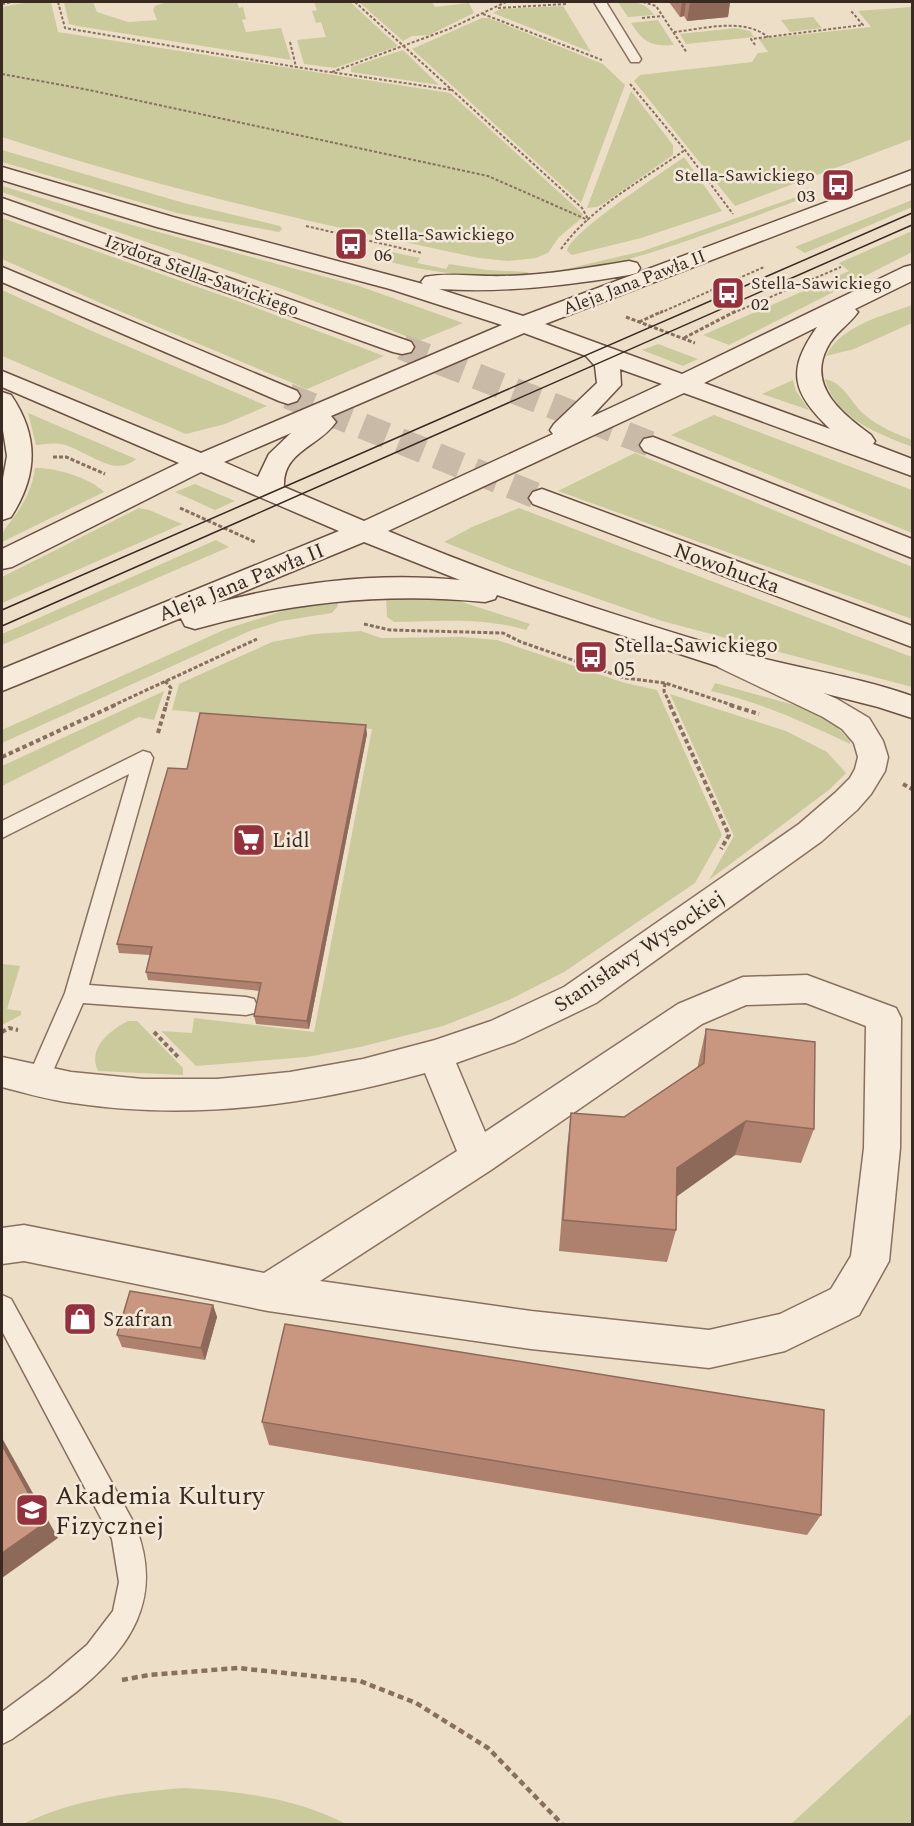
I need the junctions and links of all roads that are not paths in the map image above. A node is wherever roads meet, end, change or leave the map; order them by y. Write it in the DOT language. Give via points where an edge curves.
graph roads {
  1 [pos="600,2"];
  2 [pos="635,59"];
  3 [pos="2,173"];
  4 [pos="912,176"];
  5 [pos="2,205"];
  6 [pos="733,244"];
  7 [pos="342,269"];
  8 [pos="912,272"];
  9 [pos="2,274"];
  10 [pos="861,299"];
  11 [pos="525,324"];
  12 [pos="402,347"];
  13 [pos="595,351"];
  14 [pos="2,378"];
  15 [pos="683,384"];
  16 [pos="358,395"];
  17 [pos="288,396"];
  18 [pos="2,400"];
  19 [pos="653,445"];
  20 [pos="543,448"];
  21 [pos="199,463"];
  22 [pos="906,466"];
  23 [pos="271,493"];
  24 [pos="542,498"];
  25 [pos="2,511"];
  26 [pos="365,531"];
  27 [pos="912,549"];
  28 [pos="2,560"];
  29 [pos="531,597"];
  30 [pos="912,637"];
  31 [pos="727,659"];
  32 [pos="35,667"];
  33 [pos="2,681"];
  34 [pos="912,707"];
  35 [pos="2,830"];
  36 [pos="76,993"];
  37 [pos="246,1006"];
  38 [pos="436,1057"];
  39 [pos="2,1072"];
  40 [pos="37,1082"];
  41 [pos="478,1158"];
  42 [pos="2,1246"];
  43 [pos="268,1292"];
  44 [pos="2,1307"];
  45 [pos="2,1729"];
  1 -- 2 [label="lane"];
  3 -- 7 [label="main road"];
  4 -- 6 [label="main road, Aleja Jana Pawła II"];
  5 -- 12 [label="main road, Izydora Stella-Sawickiego"];
  6 -- 7 [label="main road" via="642,265 530,283 442,282"];
  6 -- 11 [label="main road, Aleja Jana Pawła II"];
  7 -- 11 [label="main road"];
  8 -- 10 [label="main road, Aleja Jana Pawła II"];
  9 -- 17 [label="main road"];
  10 -- 15 [label="main road, Aleja Jana Pawła II"];
  10 -- 22 [label="main road" via="838,318 812,351 808,361 810,384 817,399 840,425 871,448"];
  11 -- 13 [label="main road"];
  11 -- 16 [label="main road, Aleja Jana Pawła II"];
  13 -- 15 [label="main road"];
  13 -- 20 [label="main road, Aleja Jana Pawła II" via="609,370 609,385"];
  14 -- 21 [label="main road"];
  15 -- 20 [label="main road, Aleja Jana Pawła II"];
  15 -- 22 [label="main road"];
  16 -- 21 [label="main road, Aleja Jana Pawła II"];
  16 -- 23 [label="main road, Aleja Jana Pawła II" via="280,456 272,468"];
  18 -- 25 [label="main road" via="19,435 21,459"];
  19 -- 27 [label="main road"];
  20 -- 26 [label="main road, Aleja Jana Pawła II"];
  21 -- 23 [label="main road"];
  21 -- 28 [label="main road, Aleja Jana Pawła II"];
  23 -- 26 [label="main road"];
  24 -- 30 [label="main road, Nowohucka"];
  26 -- 29 [label="main road"];
  26 -- 32 [label="main road, Aleja Jana Pawła II"];
  29 -- 31 [label="main road"];
  29 -- 32 [label="main road" via="448,587 322,592 250,605"];
  31 -- 34 [label="main road"];
  31 -- 38 [label="main road, Stanisławy Wysockiej" via="858,726 866,736 873,757 872,768 849,799 810,833 570,1001"];
  32 -- 33 [label="main road, Aleja Jana Pawła II"];
  35 -- 36 [label="lane" via="143,758"];
  36 -- 37 [label="lane"];
  36 -- 40 [label="lane"];
  38 -- 40 [label="main road, Stanisławy Wysockiej" via="320,1085 251,1093 132,1094"];
  38 -- 41 [label="main road"];
  39 -- 40 [label="main road, Stanisławy Wysockiej"];
  41 -- 43 [label="main road"];
  41 -- 43 [label="main road" via="690,1014 743,991 807,989 884,1018 882,1148 870,1261 845,1302 786,1332 709,1349 531,1330"];
  42 -- 43 [label="main road" via="24,1243"];
  44 -- 45 [label="lane" via="126,1535 133,1569 131,1600 121,1624 105,1646 68,1680"];
}
